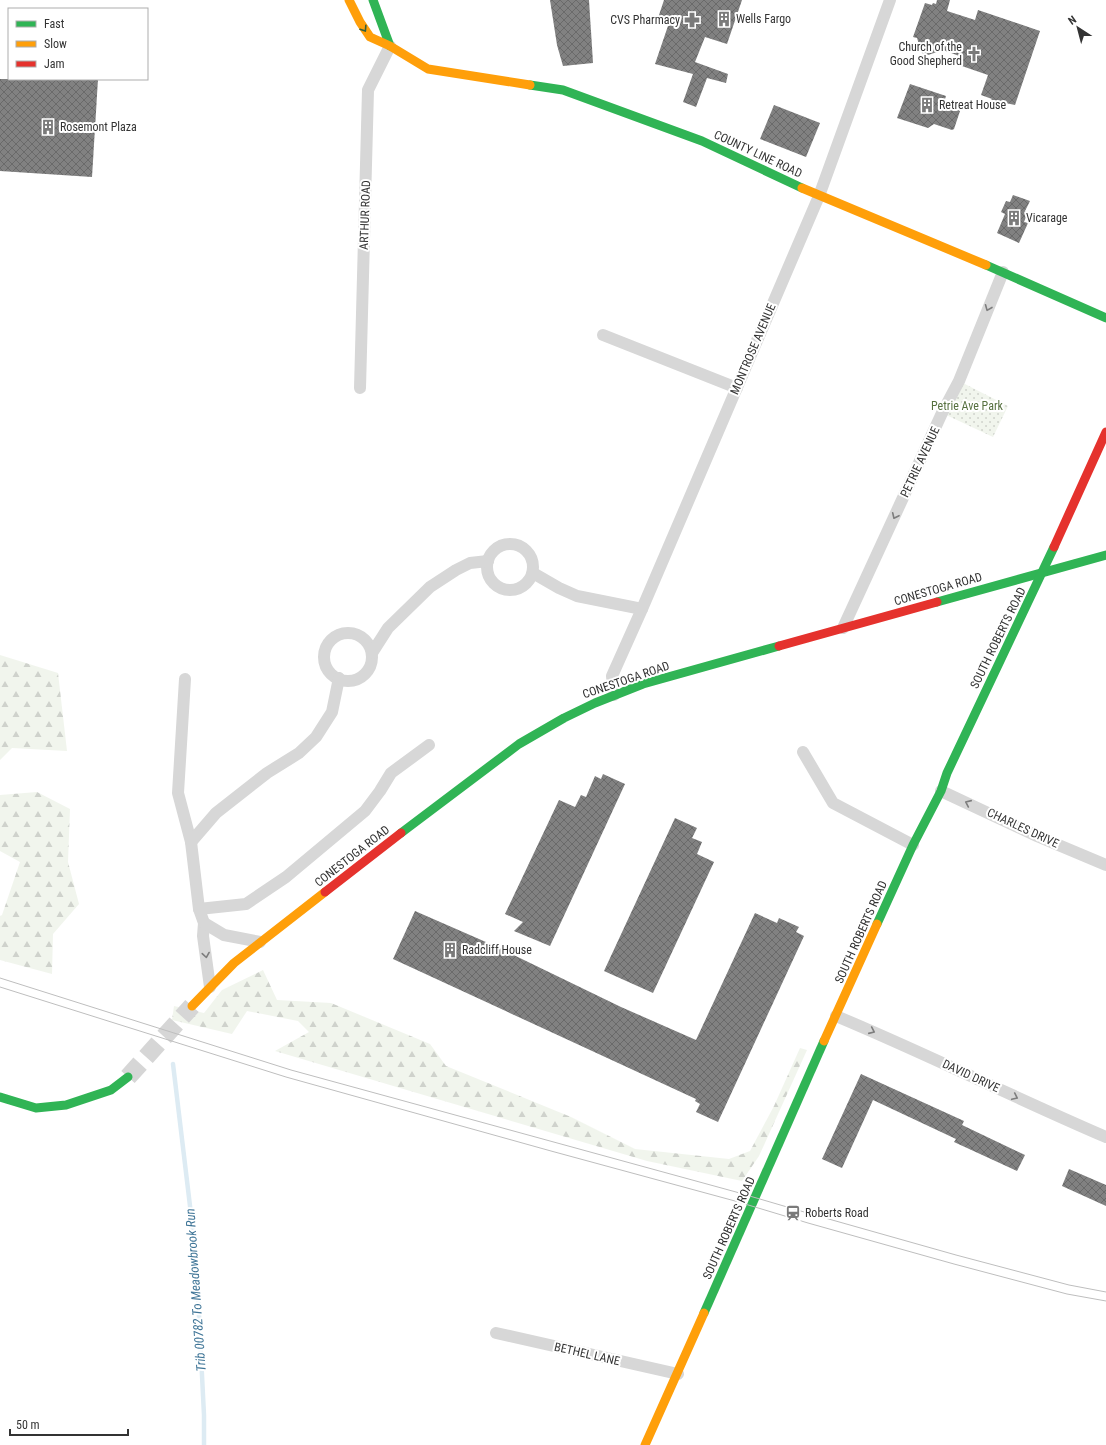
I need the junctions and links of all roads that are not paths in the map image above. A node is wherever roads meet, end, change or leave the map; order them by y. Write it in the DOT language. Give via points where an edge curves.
graph roads {
  1 [pos="349,0"];
  2 [pos="373,0"];
  3 [pos="890,0"];
  4 [pos="390,46"];
  5 [pos="819,196"];
  6 [pos="1002,272"];
  7 [pos="1106,318"];
  8 [pos="603,335"];
  9 [pos="360,388"];
  10 [pos="737,388"];
  11 [pos="1106,432"];
  12 [pos="1106,555"];
  13 [pos="488,561"];
  14 [pos="534,573"];
  15 [pos="1042,573"];
  16 [pos="642,609"];
  17 [pos="843,628"];
  18 [pos="372,653"];
  19 [pos="339,678"];
  20 [pos="185,679"];
  21 [pos="614,695"];
  22 [pos="429,745"];
  23 [pos="804,752"];
  24 [pos="941,791"];
  25 [pos="191,842"];
  26 [pos="914,845"];
  27 [pos="1106,865"];
  28 [pos="199,908"];
  29 [pos="204,923"];
  30 [pos="260,942"];
  31 [pos="210,987"];
  32 [pos="192,1006"];
  33 [pos="836,1016"];
  34 [pos="128,1077"];
  35 [pos="0,1097"];
  36 [pos="1106,1137"];
  37 [pos="496,1333"];
  38 [pos="678,1374"];
  39 [pos="645,1445"];
  1 -- 4 [label="main road, COUNTY LINE ROAD, one-way" via="370,37"];
  2 -- 4 [label="main road"];
  3 -- 5 [label="street, MONTROSE AVENUE"];
  4 -- 5 [label="main road, COUNTY LINE ROAD" via="428,69 563,90 702,141"];
  4 -- 9 [label="street, ARTHUR ROAD" via="368,90"];
  5 -- 6 [label="main road, COUNTY LINE ROAD"];
  5 -- 10 [label="street, MONTROSE AVENUE"];
  6 -- 7 [label="main road, COUNTY LINE ROAD"];
  6 -- 17 [label="street, PETRIE AVENUE, one-way" via="959,381"];
  8 -- 10 [label="street"];
  10 -- 16 [label="street, MONTROSE AVENUE"];
  11 -- 15 [label="main road, SOUTH ROBERTS ROAD"];
  12 -- 15 [label="main road, CONESTOGA ROAD"];
  13 -- 14 [label="street" via="491,553 498,547 516,544 525,548 531,555"];
  13 -- 14 [label="street" via="490,579 496,586 505,590 523,587"];
  13 -- 18 [label="street" via="470,563 430,587 388,628"];
  14 -- 16 [label="street" via="577,596"];
  15 -- 17 [label="main road, CONESTOGA ROAD"];
  15 -- 24 [label="main road, SOUTH ROBERTS ROAD" via="946,773"];
  16 -- 21 [label="street, MONTROSE AVENUE" via="612,676"];
  17 -- 21 [label="main road, CONESTOGA ROAD" via="643,684"];
  18 -- 19 [label="street" via="372,663 361,678 343,681"];
  18 -- 19 [label="street" via="362,638 353,634 335,638 325,653 325,662 328,671"];
  19 -- 25 [label="street" via="332,712 316,737 299,753 216,813"];
  20 -- 25 [label="street" via="178,793"];
  21 -- 30 [label="main road, CONESTOGA ROAD" via="584,707 519,744"];
  22 -- 28 [label="street" via="390,773 364,811 286,877 246,904"];
  23 -- 26 [label="street" via="832,803"];
  24 -- 26 [label="main road, SOUTH ROBERTS ROAD"];
  27 -- 24 [label="street, CHARLES DRIVE, one-way"];
  25 -- 28 [label="street"];
  26 -- 33 [label="main road, SOUTH ROBERTS ROAD"];
  28 -- 29 [label="street"];
  29 -- 30 [label="street" via="224,935"];
  29 -- 31 [label="street, one-way" via="203,936"];
  30 -- 31 [label="main road, CONESTOGA ROAD"];
  31 -- 32 [label="main road, CONESTOGA ROAD"];
  33 -- 36 [label="street, DAVID DRIVE, one-way"];
  33 -- 38 [label="main road, SOUTH ROBERTS ROAD"];
  34 -- 35 [label="main road" via="111,1090 66,1105 36,1108"];
  37 -- 38 [label="street, BETHEL LANE"];
  38 -- 39 [label="main road, SOUTH ROBERTS ROAD"];
}
